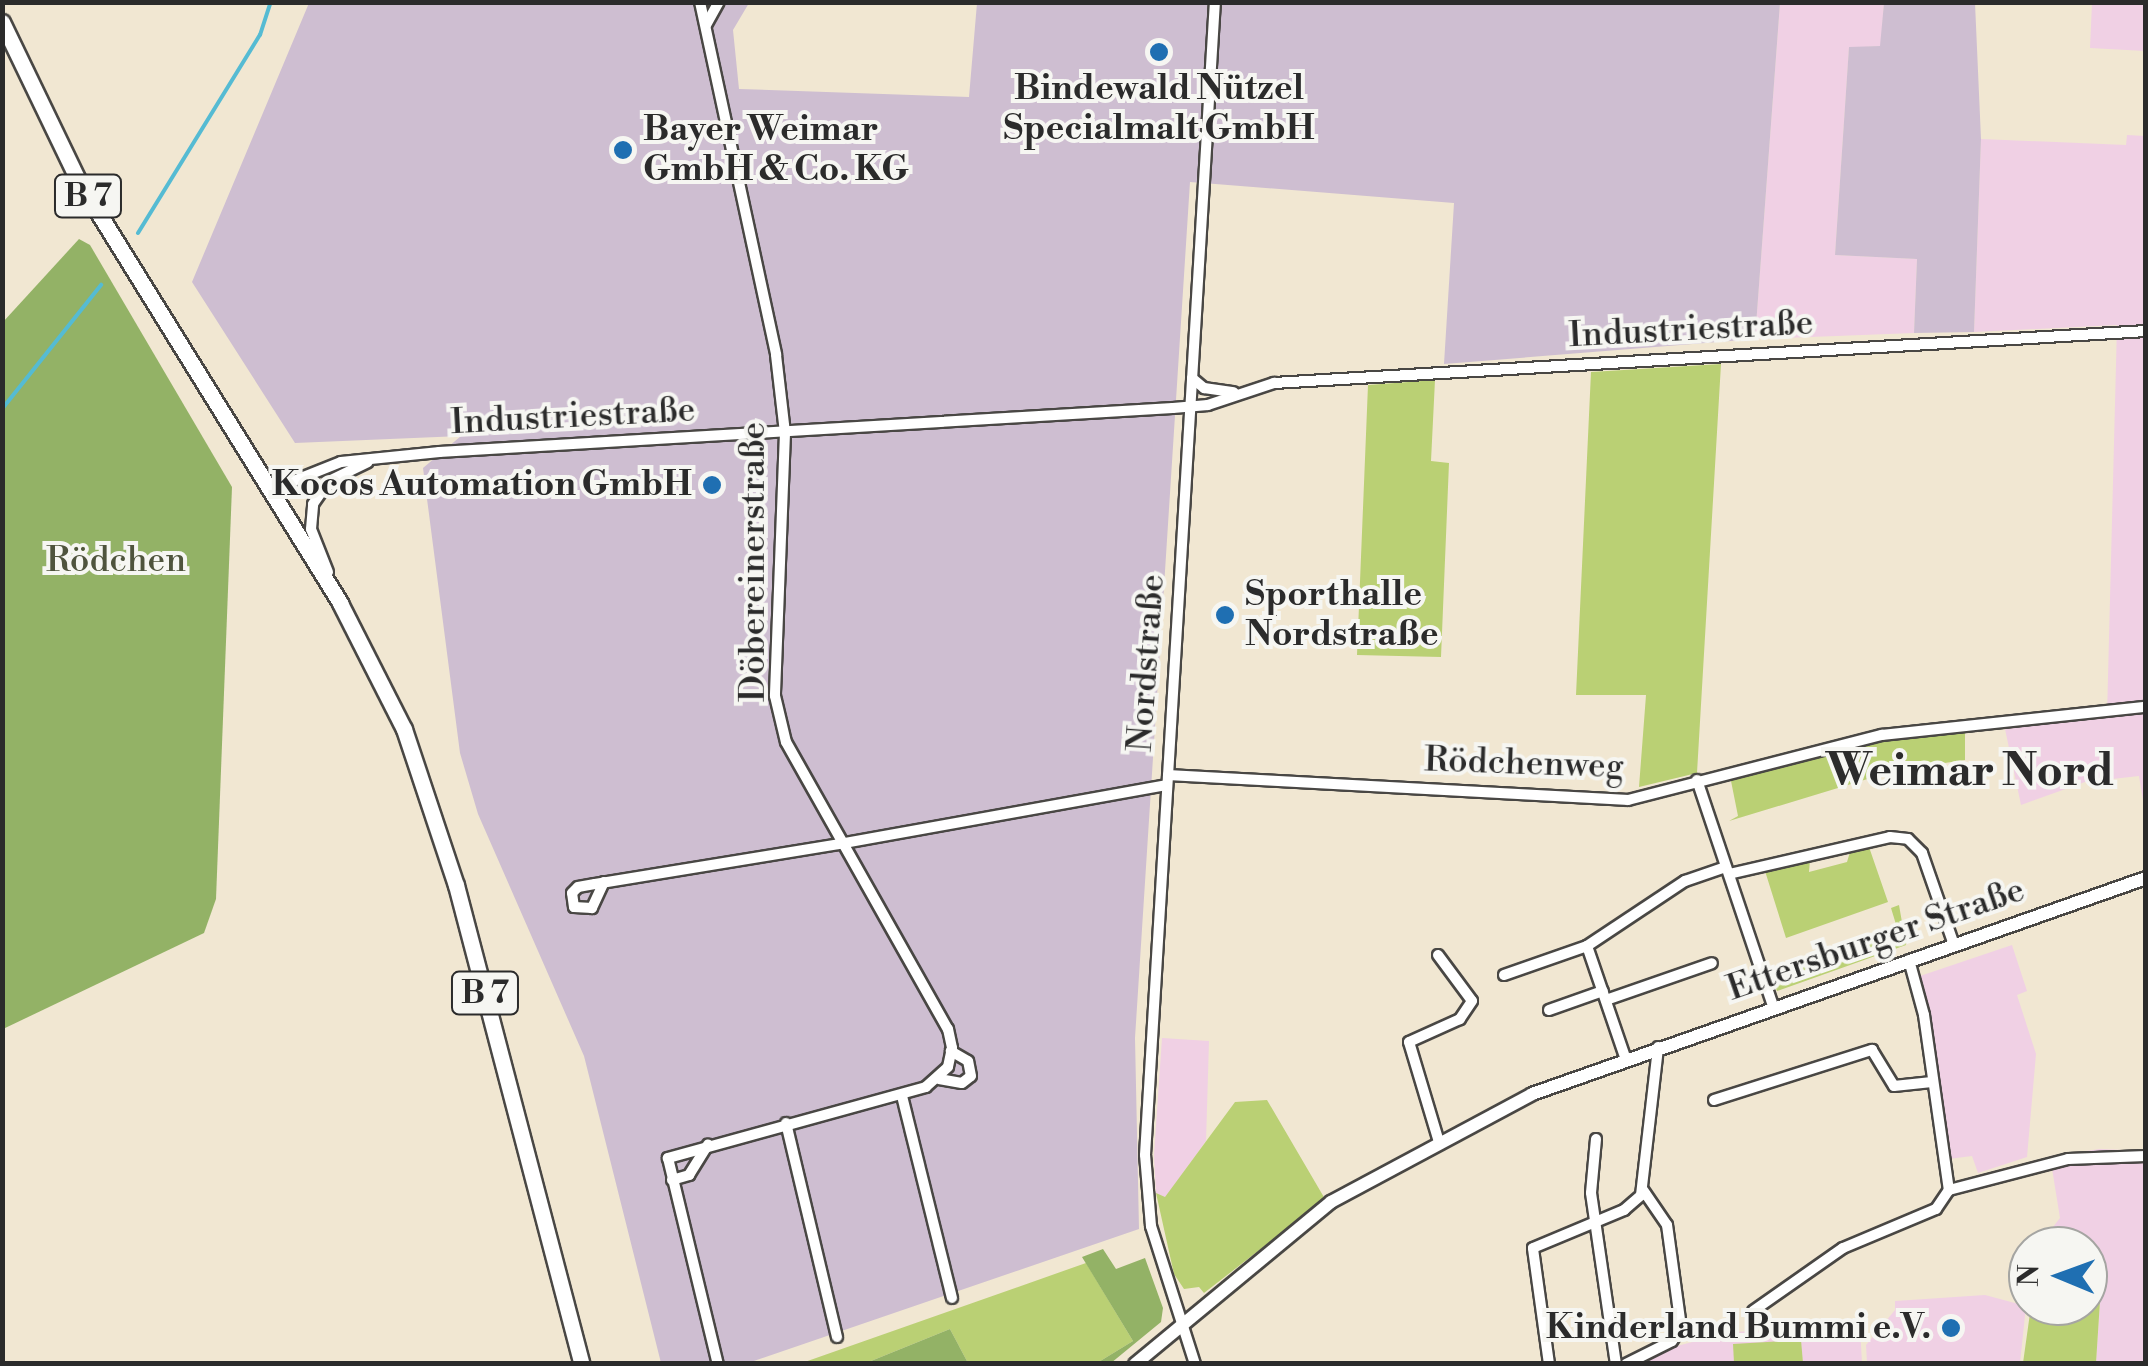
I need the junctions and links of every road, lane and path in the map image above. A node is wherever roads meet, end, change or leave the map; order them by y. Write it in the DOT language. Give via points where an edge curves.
graph roads {
  1 [pos="700,2"];
  2 [pos="720,2"];
  3 [pos="1215,2"];
  4 [pos="2,22"];
  5 [pos="706,25"];
  6 [pos="2146,331"];
  7 [pos="1192,378"];
  8 [pos="1240,392"];
  9 [pos="1191,406"];
  10 [pos="785,433"];
  11 [pos="378,458"];
  12 [pos="270,490"];
  13 [pos="340,604"];
  14 [pos="2146,707"];
  15 [pos="1168,780"];
  16 [pos="1697,780"];
  17 [pos="839,844"];
  18 [pos="1728,871"];
  19 [pos="2146,878"];
  20 [pos="604,882"];
  21 [pos="1954,944"];
  22 [pos="1587,946"];
  23 [pos="1438,954"];
  24 [pos="1909,960"];
  25 [pos="1712,963"];
  26 [pos="1504,975"];
  27 [pos="1604,995"];
  28 [pos="1773,1006"];
  29 [pos="1549,1010"];
  30 [pos="1658,1046"];
  31 [pos="951,1051"];
  32 [pos="1625,1057"];
  33 [pos="939,1079"];
  34 [pos="1932,1082"];
  35 [pos="902,1096"];
  36 [pos="1714,1100"];
  37 [pos="786,1123"];
  38 [pos="1596,1139"];
  39 [pos="1439,1142"];
  40 [pos="708,1144"];
  41 [pos="2146,1156"];
  42 [pos="672,1180"];
  43 [pos="1643,1190"];
  44 [pos="1949,1190"];
  45 [pos="1595,1221"];
  46 [pos="952,1298"];
  47 [pos="1753,1311"];
  48 [pos="1183,1322"];
  49 [pos="837,1337"];
  50 [pos="582,1364"];
  51 [pos="718,1364"];
  52 [pos="1135,1364"];
  53 [pos="1195,1364"];
  54 [pos="1550,1364"];
  55 [pos="1616,1364"];
  56 [pos="1626,1364"];
  1 -- 5 [label="street, Döbereinerstraße"];
  2 -- 5 [label="street"];
  3 -- 7 [label="street, Nordstraße"];
  4 -- 12 [label="main road, B 7" via="78,180"];
  5 -- 10 [label="street, Döbereinerstraße" via="776,356"];
  6 -- 8 [label="street, Industriestraße" via="1350,378"];
  7 -- 8 [label="street, Industriestraße" via="1218,393"];
  7 -- 9 [label="street, Nordstraße"];
  8 -- 9 [label="street, Industriestraße"];
  9 -- 10 [label="street, Industriestraße"];
  9 -- 15 [label="street, Nordstraße"];
  10 -- 11 [label="street, Industriestraße"];
  10 -- 17 [label="street, Döbereinerstraße" via="775,696 786,742"];
  11 -- 12 [label="street, Industriestraße" via="322,466"];
  11 -- 13 [label="street" via="329,481 313,504 312,529"];
  12 -- 13 [label="main road, B 7"];
  13 -- 50 [label="main road, B 7" via="389,695 429,796"];
  14 -- 16 [label="street, Rödchenweg" via="1882,735"];
  15 -- 16 [label="street, Rödchenweg" via="1628,800"];
  15 -- 17 [label="street, Rödchenweg"];
  15 -- 48 [label="street, Nordstraße" via="1146,1192"];
  16 -- 18 [label="street"];
  17 -- 20 [label="street, Rödchenweg"];
  17 -- 31 [label="street, Döbereinerstraße" via="948,1030"];
  18 -- 21 [label="street" via="1908,839 1922,853"];
  18 -- 22 [label="street" via="1685,882"];
  18 -- 28 [label="street"];
  19 -- 21 [label="street, Ettersburger Straße"];
  21 -- 24 [label="street, Ettersburger Straße"];
  22 -- 26 [label="street"];
  22 -- 27 [label="street"];
  23 -- 39 [label="street" via="1472,1002 1460,1019 1409,1042"];
  24 -- 28 [label="street, Ettersburger Straße"];
  24 -- 34 [label="street"];
  25 -- 27 [label="street"];
  27 -- 29 [label="street"];
  27 -- 32 [label="street"];
  28 -- 30 [label="street, Ettersburger Straße"];
  30 -- 32 [label="street, Ettersburger Straße"];
  30 -- 43 [label="street"];
  31 -- 33 [label="street"];
  31 -- 33 [label="street, Döbereinerstraße" via="968,1061 971,1076 962,1084"];
  32 -- 39 [label="street, Ettersburger Straße" via="1560,1081"];
  33 -- 35 [label="street"];
  34 -- 36 [label="street" via="1894,1086 1872,1050"];
  34 -- 44 [label="street"];
  35 -- 37 [label="street"];
  35 -- 46 [label="street"];
  37 -- 40 [label="street"];
  37 -- 49 [label="street"];
  38 -- 45 [label="street"];
  39 -- 48 [label="street, Ettersburger Straße" via="1298,1224"];
  40 -- 42 [label="street" via="689,1175"];
  40 -- 42 [label="street" via="668,1158"];
  41 -- 44 [label="street" via="2068,1158"];
  42 -- 51 [label="street"];
  43 -- 45 [label="street" via="1624,1210"];
  43 -- 56 [label="street" via="1667,1224 1682,1327 1672,1341"];
  44 -- 47 [label="street" via="1936,1209 1843,1248"];
  45 -- 54 [label="street" via="1532,1248"];
  45 -- 55 [label="street"];
  48 -- 52 [label="street, Ettersburger Straße"];
  48 -- 53 [label="street, Nordstraße"];
}
